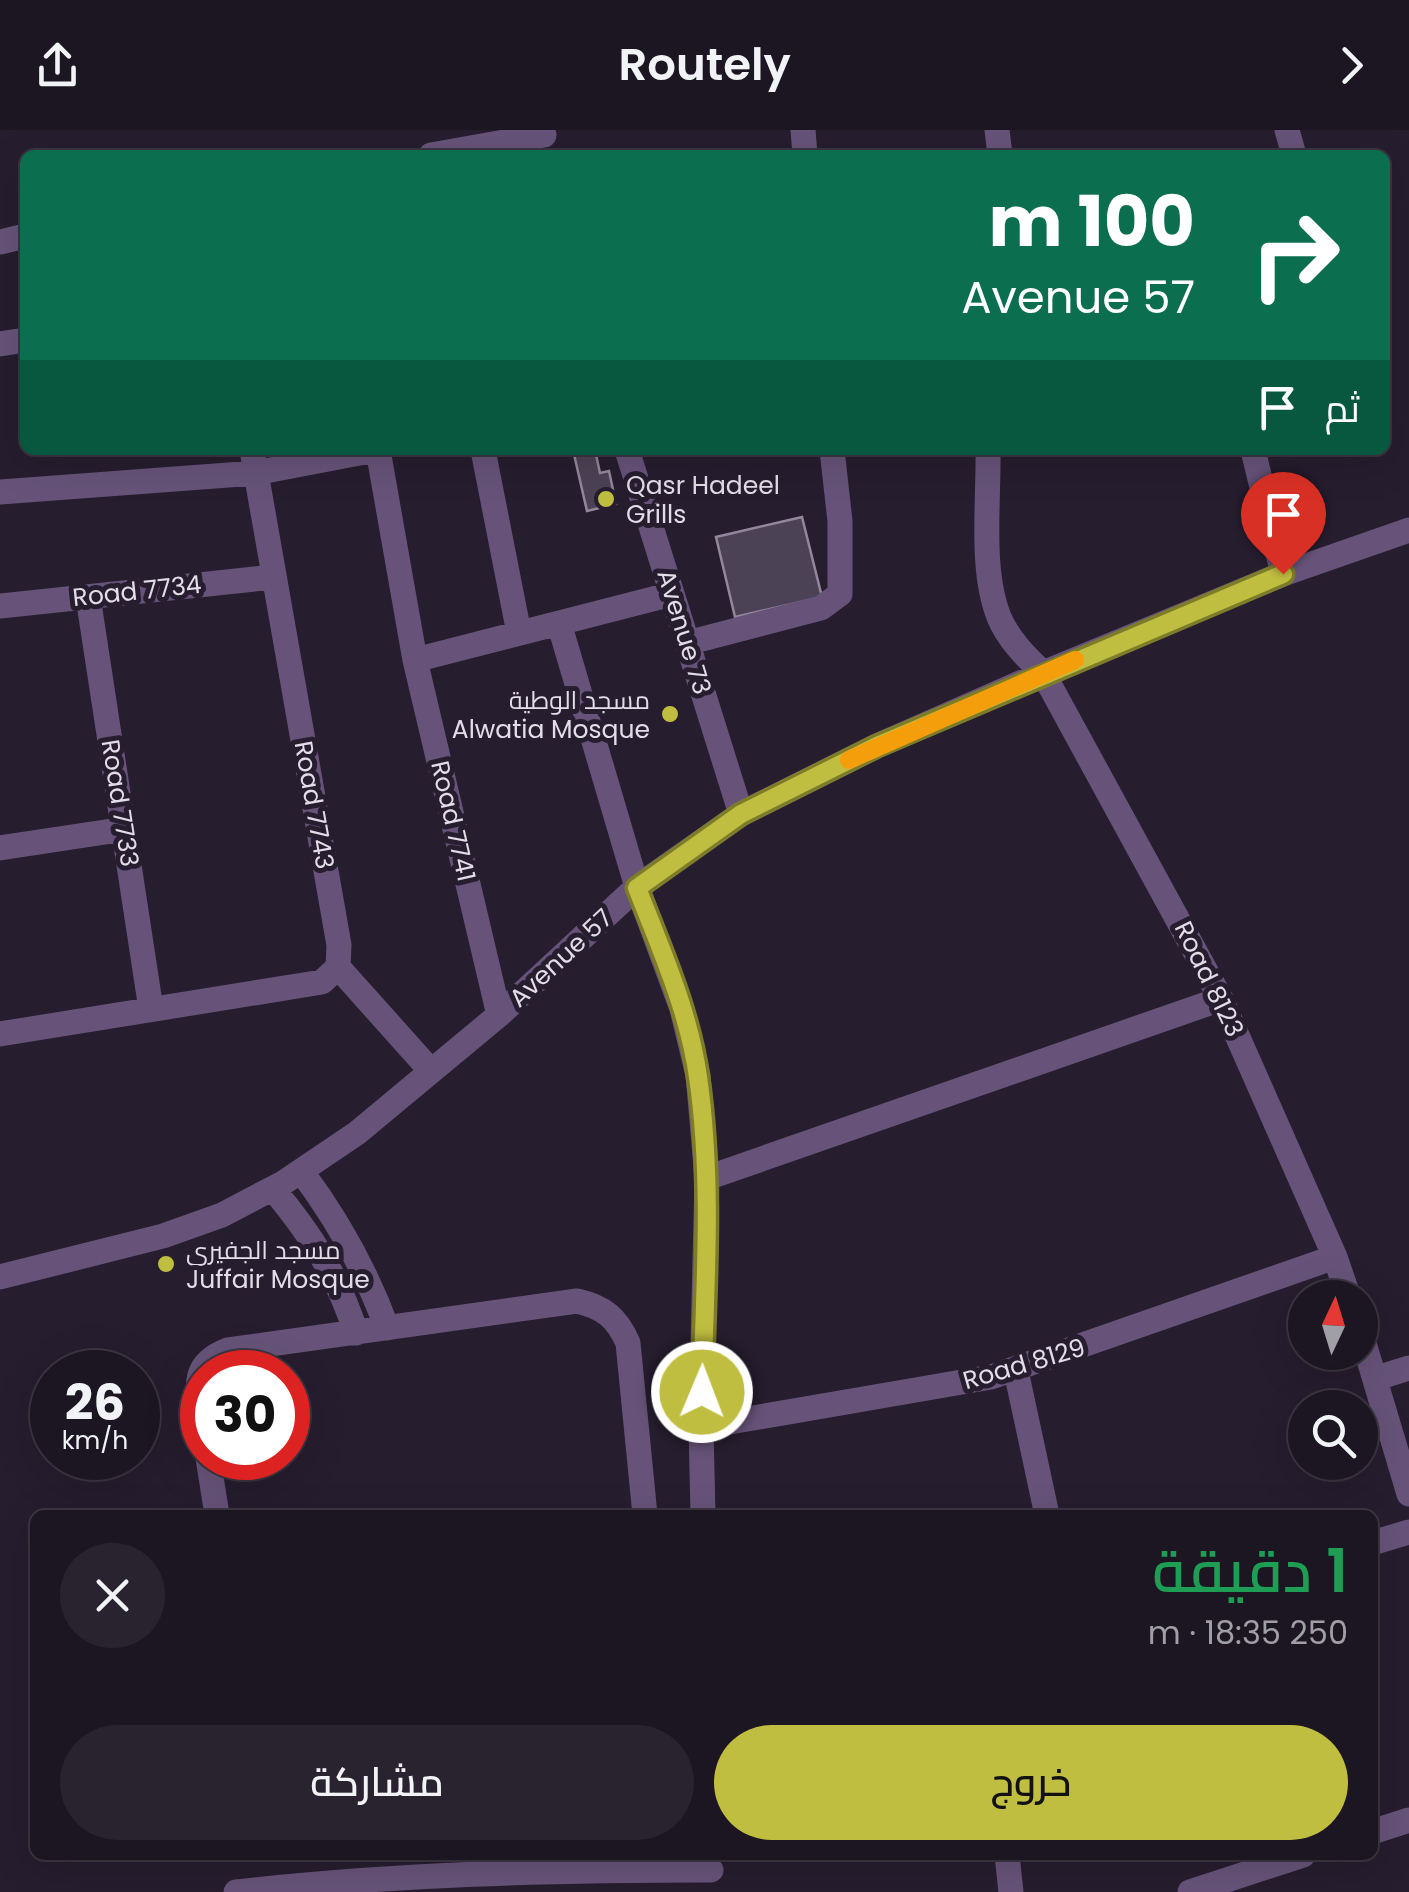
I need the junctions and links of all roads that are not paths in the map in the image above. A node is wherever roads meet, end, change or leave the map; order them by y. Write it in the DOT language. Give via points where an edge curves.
graph roads {
  1 [pos="544,140"];
  2 [pos="469,150"];
  3 [pos="322,455"];
  4 [pos="372,455"];
  5 [pos="484,455"];
  6 [pos="629,455"];
  7 [pos="833,455"];
  8 [pos="988,455"];
  9 [pos="1254,455"];
  10 [pos="254,462"];
  11 [pos="0,492"];
  12 [pos="1409,530"];
  13 [pos="1283,574"];
  14 [pos="274,576"];
  15 [pos="672,594"];
  16 [pos="88,596"];
  17 [pos="0,606"];
  18 [pos="559,623"];
  19 [pos="519,633"];
  20 [pos="687,643"];
  21 [pos="415,660"];
  22 [pos="1043,673"];
  23 [pos="741,814"];
  24 [pos="124,829"];
  25 [pos="0,848"];
  26 [pos="637,888"];
  27 [pos="338,967"];
  28 [pos="1222,999"];
  29 [pos="150,1009"];
  30 [pos="499,1015"];
  31 [pos="0,1034"];
  32 [pos="432,1071"];
  33 [pos="301,1171"];
  34 [pos="707,1178"];
  35 [pos="273,1189"];
  36 [pos="1335,1257"];
  37 [pos="0,1277"];
  38 [pos="1343,1280"];
  39 [pos="387,1328"];
  40 [pos="356,1333"];
  41 [pos="228,1350"];
  42 [pos="1409,1368"];
  43 [pos="1374,1370"];
  44 [pos="1016,1371"];
  45 [pos="1377,1378"];
  46 [pos="701,1427"];
  47 [pos="211,1480"];
  48 [pos="1409,1494"];
  49 [pos="216,1510"];
  50 [pos="645,1510"];
  51 [pos="703,1510"];
  52 [pos="1046,1510"];
  53 [pos="1409,1532"];
  54 [pos="1378,1541"];
  55 [pos="1409,1820"];
  56 [pos="1378,1830"];
  57 [pos="1007,1860"];
  58 [pos="1287,1860"];
  59 [pos="712,1872"];
  60 [pos="236,1892"];
  61 [pos="1011,1892"];
  62 [pos="1190,1892"];
  1 -- 2 [label="street"];
  3 -- 10 [label="street"];
  4 -- 21 [label="street, Road 7741"];
  5 -- 19 [label="street"];
  6 -- 15 [label="street, Avenue 73"];
  7 -- 20 [label="street" via="840,594 821,608"];
  8 -- 22 [label="street, Road 8123" via="989,580 1000,618"];
  9 -- 13 [label="street"];
  10 -- 11 [label="street"];
  10 -- 14 [label="street, Road 7743"];
  12 -- 13 [label="street, Avenue 57"];
  13 -- 22 [label="street, Avenue 57"];
  14 -- 16 [label="street, Road 7734"];
  14 -- 27 [label="street, Road 7743"];
  15 -- 18 [label="street"];
  15 -- 20 [label="street, Avenue 73"];
  16 -- 17 [label="street, Road 7734"];
  16 -- 24 [label="street, Road 7733"];
  18 -- 19 [label="street"];
  18 -- 26 [label="street"];
  19 -- 21 [label="street"];
  20 -- 23 [label="street, Avenue 73"];
  21 -- 30 [label="street, Road 7741"];
  22 -- 23 [label="street, Avenue 57"];
  22 -- 28 [label="street, Road 8123"];
  23 -- 26 [label="street, Avenue 57"];
  24 -- 25 [label="street"];
  24 -- 29 [label="street, Road 7733"];
  26 -- 30 [label="street, Avenue 57"];
  26 -- 34 [label="street" via="686,1025 698,1075"];
  27 -- 29 [label="street" via="322,982"];
  27 -- 32 [label="street"];
  28 -- 34 [label="street"];
  28 -- 36 [label="street, Road 8123"];
  29 -- 31 [label="street"];
  30 -- 32 [label="street, Avenue 57"];
  32 -- 33 [label="street, Avenue 57"];
  33 -- 35 [label="street, Avenue 57"];
  33 -- 39 [label="street" via="360,1262"];
  34 -- 46 [label="street"];
  35 -- 37 [label="street, Avenue 57" via="163,1236"];
  35 -- 40 [label="street" via="331,1271"];
  36 -- 38 [label="street, Road 8123"];
  36 -- 44 [label="street, Road 8129"];
  39 -- 40 [label="street"];
  39 -- 50 [label="street" via="578,1300 610,1314 628,1342"];
  40 -- 41 [label="street"];
  42 -- 45 [label="street"];
  43 -- 45 [label="street"];
  44 -- 46 [label="street, Road 8129"];
  44 -- 52 [label="street"];
  45 -- 48 [label="street"];
  46 -- 51 [label="street"];
  47 -- 49 [label="street"];
  53 -- 54 [label="street"];
  55 -- 56 [label="street"];
  57 -- 61 [label="street"];
  58 -- 62 [label="street"];
  59 -- 60 [label="street" via="472,1872"];
}
